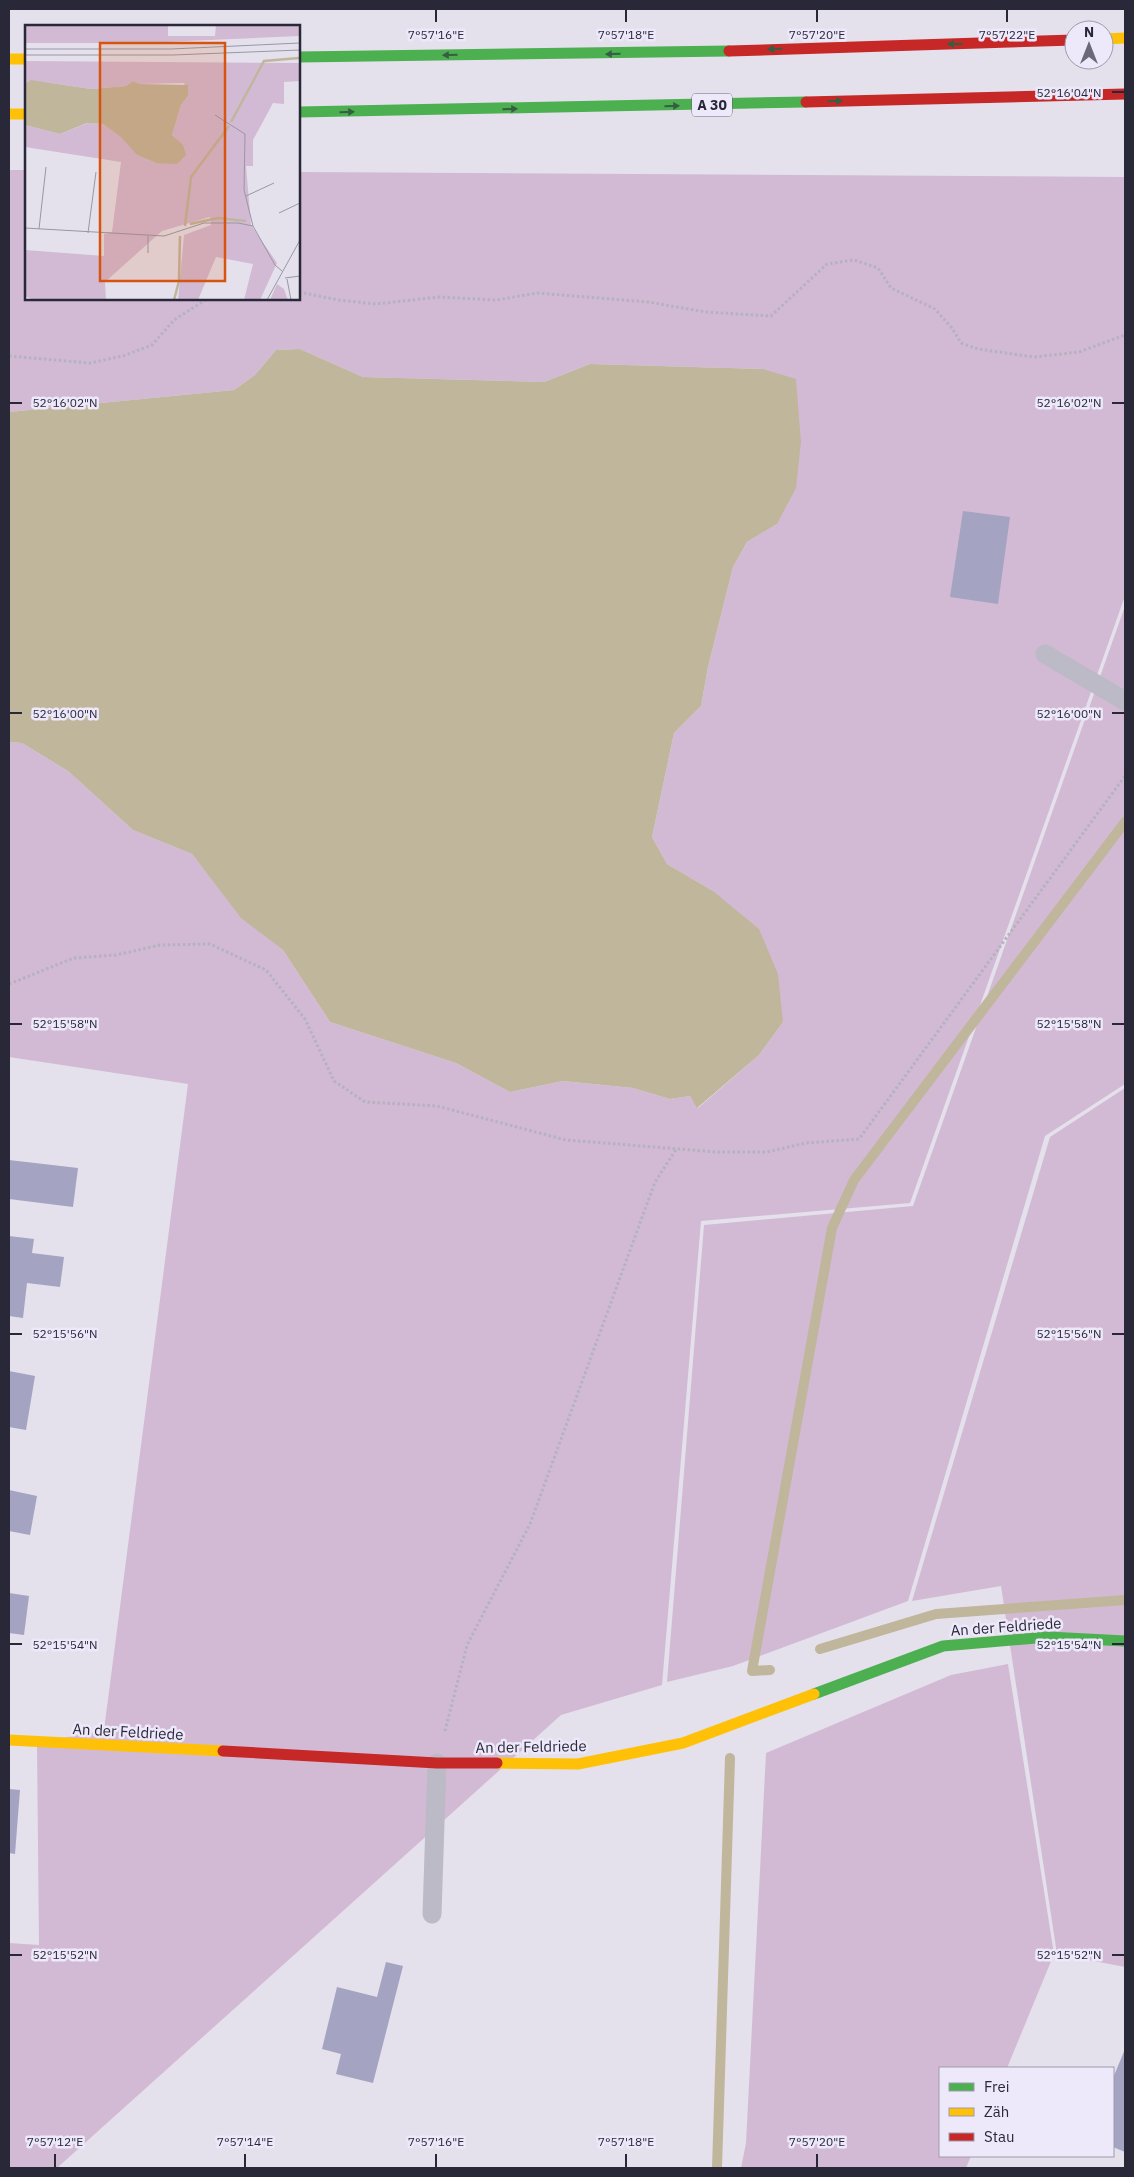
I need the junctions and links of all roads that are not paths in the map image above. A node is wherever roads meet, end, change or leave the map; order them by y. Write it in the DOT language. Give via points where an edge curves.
graph roads {
  1 [pos="1064,40"];
  2 [pos="300,56"];
  3 [pos="9,59"];
  4 [pos="25,59"];
  5 [pos="1125,94"];
  6 [pos="300,112"];
  7 [pos="9,114"];
  8 [pos="25,114"];
  9 [pos="1045,654"];
  10 [pos="1125,702"];
  11 [pos="1125,1641"];
  12 [pos="9,1740"];
  13 [pos="437,1763"];
  14 [pos="432,1914"];
  1 -- 2 [label="main road, one-way" via="647,53"];
  3 -- 4 [label="main road"];
  6 -- 5 [label="main road, A 30, one-way"];
  7 -- 8 [label="main road"];
  9 -- 10 [label="lane"];
  11 -- 13 [label="main road, An der Feldriede" via="1048,1637 943,1646 683,1743 578,1764"];
  12 -- 13 [label="main road, An der Feldriede"];
  13 -- 14 [label="lane"];
}
